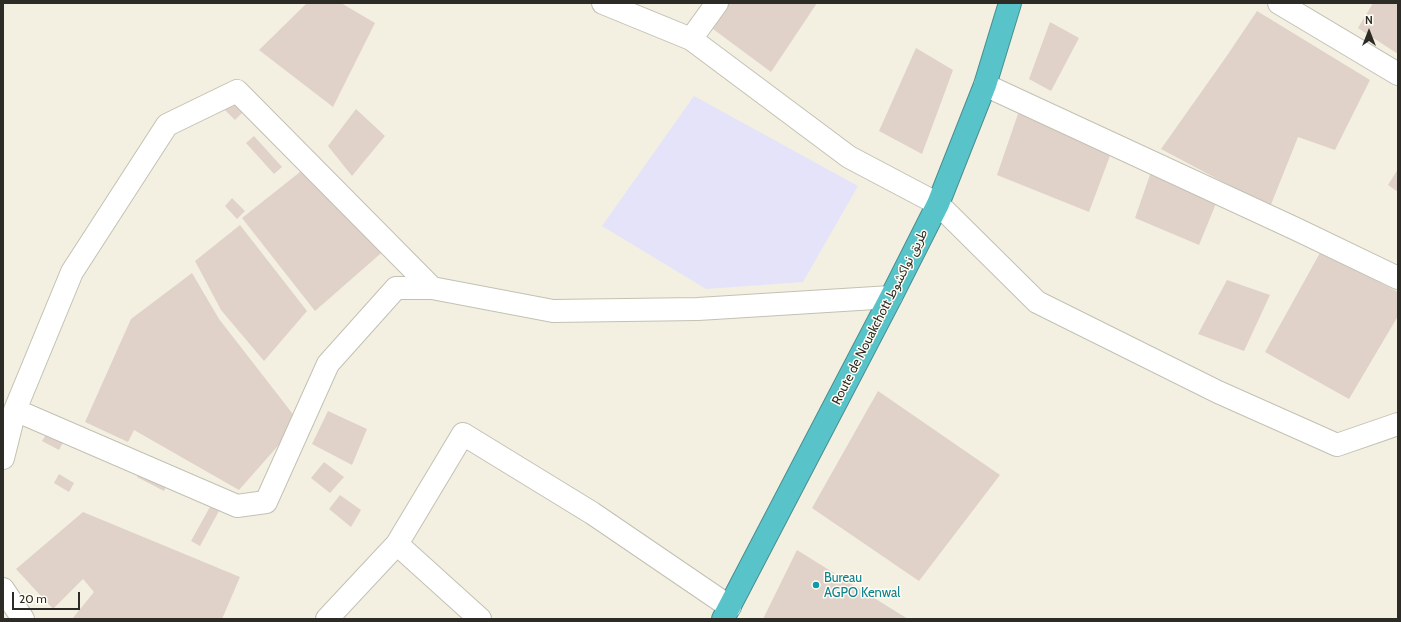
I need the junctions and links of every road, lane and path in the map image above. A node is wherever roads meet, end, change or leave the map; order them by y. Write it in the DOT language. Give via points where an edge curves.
graph roads {
  1 [pos="602,3"];
  2 [pos="717,3"];
  3 [pos="1010,3"];
  4 [pos="1279,3"];
  5 [pos="691,39"];
  6 [pos="1398,74"];
  7 [pos="985,85"];
  8 [pos="938,204"];
  9 [pos="1398,278"];
  10 [pos="432,288"];
  11 [pos="891,298"];
  12 [pos="15,410"];
  13 [pos="1398,424"];
  14 [pos="3,458"];
  15 [pos="397,544"];
  16 [pos="3,588"];
  17 [pos="727,613"];
  18 [pos="23,619"];
  19 [pos="327,619"];
  20 [pos="480,619"];
  1 -- 5 [label="street"];
  2 -- 5 [label="street"];
  3 -- 7 [label="highway, Route de Nouakchott طريق نواكشوط"];
  4 -- 6 [label="street"];
  5 -- 8 [label="street" via="848,157"];
  7 -- 8 [label="highway, Route de Nouakchott طريق نواكشوط"];
  7 -- 9 [label="street"];
  8 -- 11 [label="highway, Route de Nouakchott طريق نواكشوط"];
  8 -- 13 [label="street" via="1037,302 1218,392 1337,445"];
  10 -- 11 [label="street" via="553,311 698,309"];
  10 -- 12 [label="street" via="396,288 328,364 266,502 237,506"];
  10 -- 12 [label="street" via="237,91 167,125 72,272"];
  11 -- 17 [label="highway, Route de Nouakchott طريق نواكشوط"];
  12 -- 14 [label="street"];
  15 -- 17 [label="street" via="463,434 592,513"];
  15 -- 19 [label="street"];
  15 -- 20 [label="street"];
  16 -- 18 [label="street"];
}
